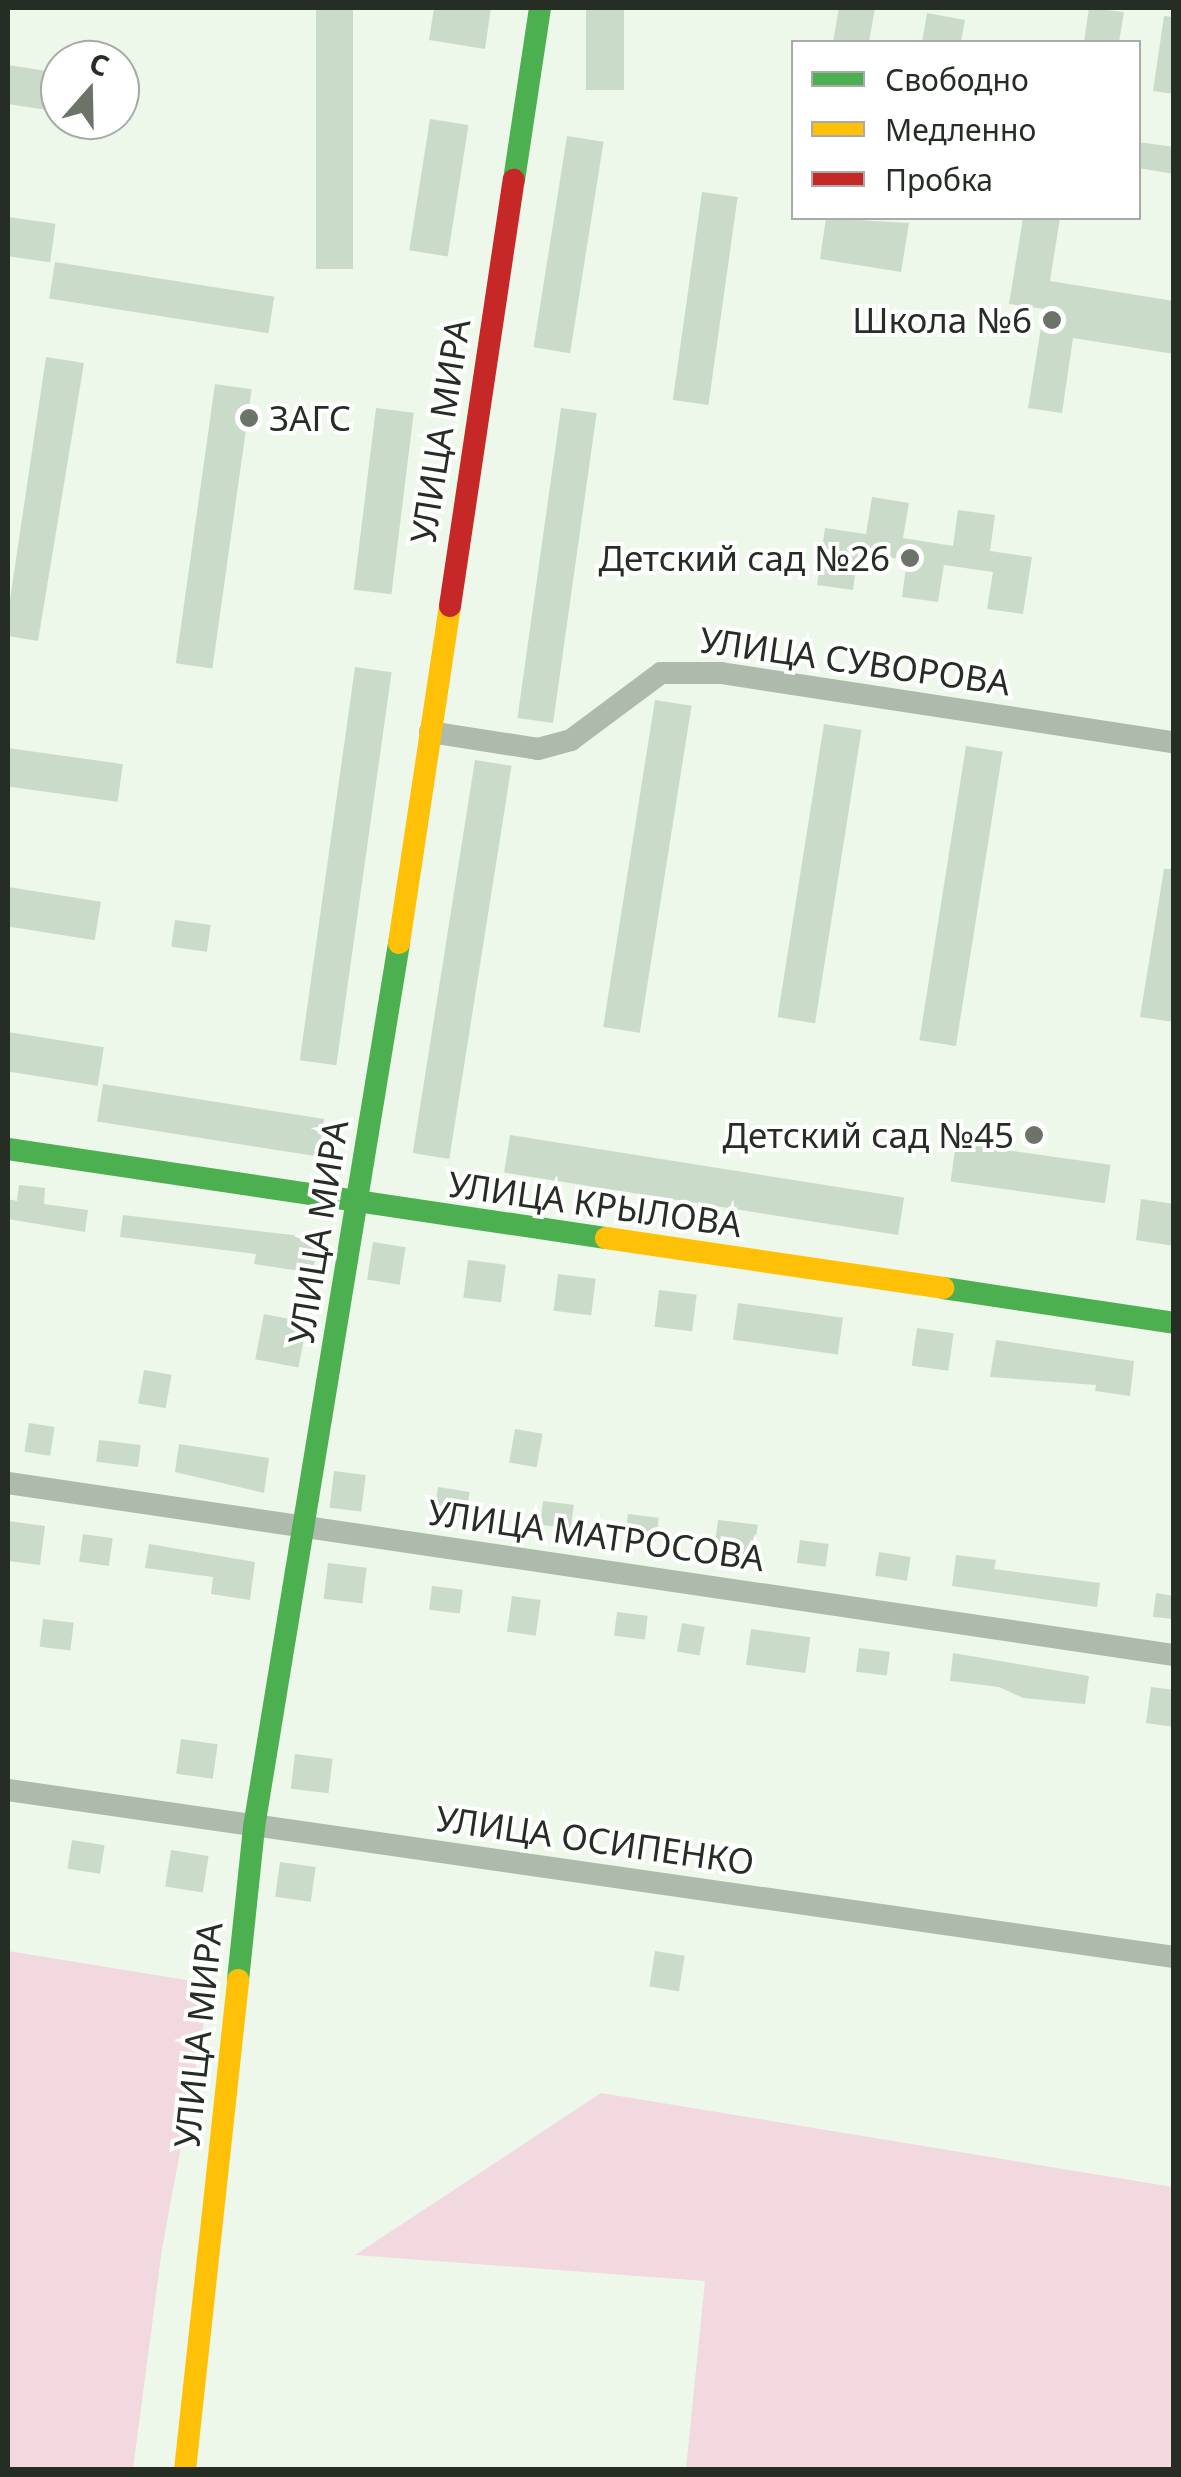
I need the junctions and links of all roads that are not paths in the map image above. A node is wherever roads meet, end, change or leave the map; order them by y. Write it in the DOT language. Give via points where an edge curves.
graph roads {
  1 [pos="540,8"];
  2 [pos="430,732"];
  3 [pos="1174,742"];
  4 [pos="8,1149"];
  5 [pos="358,1205"];
  6 [pos="1174,1323"];
  7 [pos="8,1483"];
  8 [pos="307,1528"];
  9 [pos="1174,1655"];
  10 [pos="8,1790"];
  11 [pos="254,1827"];
  12 [pos="1174,1956"];
  13 [pos="185,2470"];
  1 -- 2 [label="street, УЛИЦА МИРА"];
  2 -- 3 [label="street, УЛИЦА СУВОРОВА" via="538,749 572,740 661,673 704,673"];
  2 -- 5 [label="street, УЛИЦА МИРА"];
  4 -- 5 [label="street, УЛИЦА КРЫЛОВА"];
  5 -- 6 [label="street, УЛИЦА КРЫЛОВА"];
  5 -- 8 [label="street, УЛИЦА МИРА"];
  7 -- 8 [label="street, УЛИЦА МАТРОСОВА"];
  8 -- 9 [label="street, УЛИЦА МАТРОСОВА"];
  8 -- 11 [label="street, УЛИЦА МИРА"];
  10 -- 11 [label="street, УЛИЦА ОСИПЕНКО"];
  11 -- 12 [label="street, УЛИЦА ОСИПЕНКО"];
  11 -- 13 [label="street, УЛИЦА МИРА"];
}
